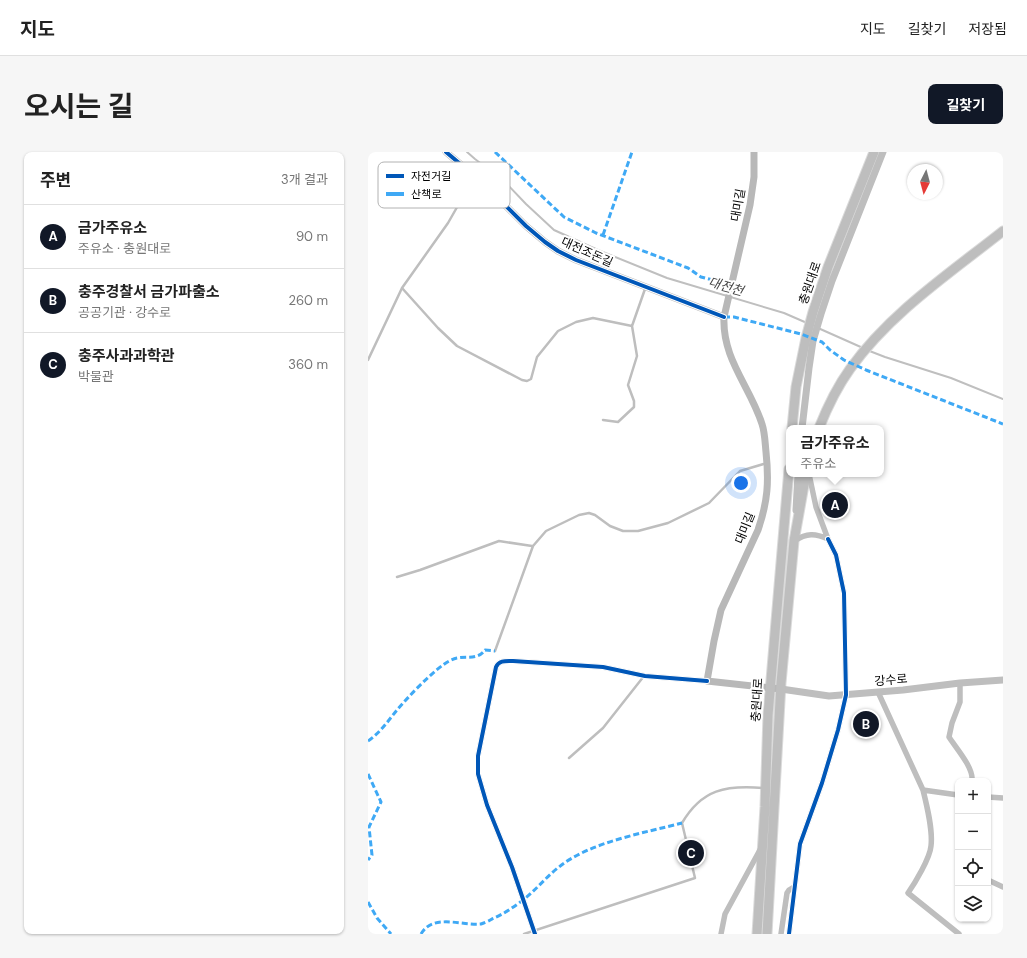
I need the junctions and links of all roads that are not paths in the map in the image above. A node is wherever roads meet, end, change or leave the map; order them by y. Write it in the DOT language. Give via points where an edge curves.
graph roads {
  1 [pos="446,152"];
  2 [pos="754,152"];
  3 [pos="874,152"];
  4 [pos="883,152"];
  5 [pos="458,162"];
  6 [pos="457,208"];
  7 [pos="508,208"];
  8 [pos="1003,231"];
  9 [pos="646,287"];
  10 [pos="402,288"];
  11 [pos="725,313"];
  12 [pos="817,313"];
  13 [pos="632,326"];
  14 [pos="810,339"];
  15 [pos="368,360"];
  16 [pos="603,420"];
  17 [pos="792,425"];
  18 [pos="802,425"];
  19 [pos="820,425"];
  20 [pos="767,463"];
  21 [pos="788,477"];
  22 [pos="798,477"];
  23 [pos="807,477"];
  24 [pos="809,477"];
  25 [pos="828,539"];
  26 [pos="794,540"];
  27 [pos="532,546"];
  28 [pos="397,577"];
  29 [pos="495,652"];
  30 [pos="645,676"];
  31 [pos="1003,680"];
  32 [pos="707,681"];
  33 [pos="960,683"];
  34 [pos="770,688"];
  35 [pos="781,689"];
  36 [pos="878,692"];
  37 [pos="846,695"];
  38 [pos="569,758"];
  39 [pos="973,778"];
  40 [pos="766,788"];
  41 [pos="923,790"];
  42 [pos="955,795"];
  43 [pos="991,797"];
  44 [pos="1003,798"];
  45 [pos="763,844"];
  46 [pos="991,881"];
  47 [pos="794,887"];
  48 [pos="1003,887"];
  49 [pos="535,933"];
  50 [pos="524,934"];
  51 [pos="721,934"];
  52 [pos="758,934"];
  53 [pos="767,934"];
  54 [pos="781,934"];
  55 [pos="789,934"];
  56 [pos="959,934"];
  1 -- 5 [label="street, 대전조돈길"];
  2 -- 11 [label="main road, 대미길" via="750,205"];
  3 -- 12 [label="highway, 충원대로" via="828,267"];
  4 -- 12 [label="street, 충원대로"];
  6 -- 10 [label="lane"];
  7 -- 9 [label="street, 대전조돈길" via="558,251"];
  8 -- 19 [label="highway" via="915,301 883,330 850,369"];
  9 -- 11 [label="street, 대전조돈길"];
  9 -- 13 [label="lane"];
  10 -- 13 [label="lane" via="457,346 527,381 531,379 537,356 558,331 576,322 593,318"];
  10 -- 15 [label="lane"];
  11 -- 20 [label="main road, 대미길" via="727,349 762,425"];
  12 -- 14 [label="highway, 충원대로"];
  13 -- 16 [label="lane" via="637,356 628,385 634,407 618,422"];
  14 -- 17 [label="highway, 충원대로" via="796,387"];
  14 -- 18 [label="street"];
  20 -- 27 [label="lane" via="740,471 709,503 668,523 638,531 623,531 589,513 579,515 546,531"];
  20 -- 32 [label="main road, 대미길" via="768,483 763,516 721,610"];
  21 -- 34 [label="highway, 충원대로"];
  22 -- 26 [label="street"];
  23 -- 26 [label="highway, 충원대로"];
  24 -- 25 [label="street"];
  25 -- 26 [label="street" via="818,534 803,535"];
  25 -- 37 [label="street" via="836,555 844,593"];
  26 -- 35 [label="highway, 충원대로"];
  27 -- 28 [label="lane" via="500,541"];
  27 -- 29 [label="lane"];
  30 -- 32 [label="street"];
  30 -- 38 [label="lane" via="603,728"];
  30 -- 49 [label="street" via="603,667 546,662 502,661 496,666 478,756 478,774"];
  31 -- 33 [label="street, 강수로"];
  32 -- 34 [label="main road"];
  33 -- 36 [label="street, 강수로"];
  33 -- 39 [label="street" via="960,702 949,737 970,767"];
  34 -- 35 [label="main road"];
  34 -- 40 [label="highway, 충원대로"];
  35 -- 37 [label="street, 강수로" via="829,696"];
  35 -- 53 [label="highway, 충원대로"];
  36 -- 37 [label="street, 강수로"];
  36 -- 41 [label="street"];
  37 -- 47 [label="street" via="822,783 800,844"];
  40 -- 45 [label="highway, 충원대로"];
  40 -- 49 [label="lane" via="724,789 698,802 688,812 682,823 695,878"];
  41 -- 42 [label="street"];
  41 -- 56 [label="street" via="927,804 931,847 908,894"];
  43 -- 44 [label="street"];
  45 -- 51 [label="street" via="725,914"];
  45 -- 52 [label="highway, 충원대로"];
  46 -- 48 [label="street"];
  47 -- 54 [label="street" via="787,894"];
  47 -- 55 [label="street"];
  49 -- 50 [label="lane"];
}
